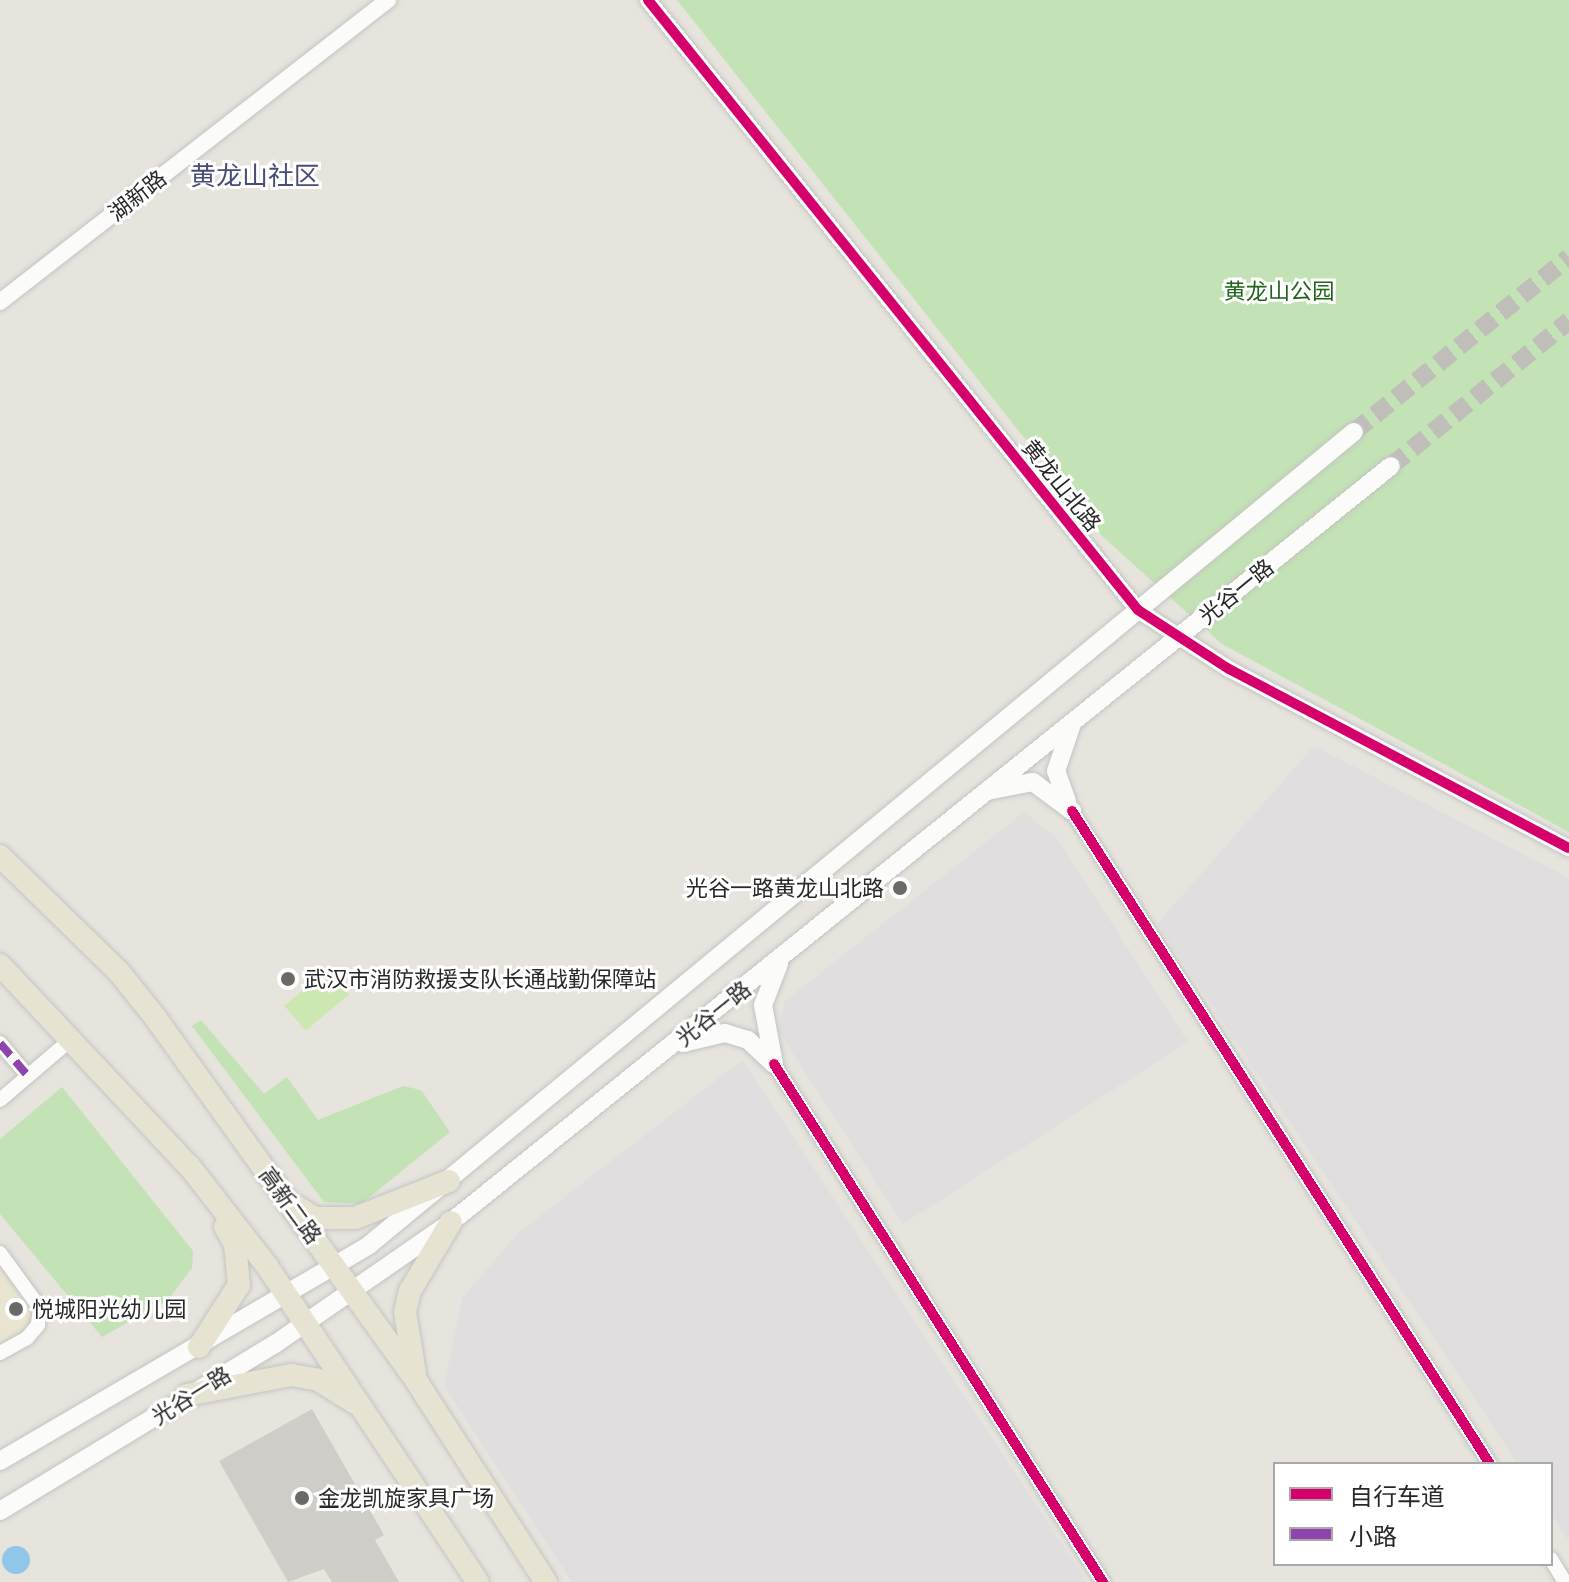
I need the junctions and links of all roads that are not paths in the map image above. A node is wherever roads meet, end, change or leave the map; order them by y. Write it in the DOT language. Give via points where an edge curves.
graph roads {
  1 [pos="388,0"];
  2 [pos="648,0"];
  3 [pos="0,302"];
  4 [pos="1354,432"];
  5 [pos="1391,466"];
  6 [pos="1138,610"];
  7 [pos="1176,639"];
  8 [pos="1076,718"];
  9 [pos="983,792"];
  10 [pos="1072,811"];
  11 [pos="1569,848"];
  12 [pos="0,856"];
  13 [pos="784,956"];
  14 [pos="0,965"];
  15 [pos="69,1041"];
  16 [pos="0,1043"];
  17 [pos="666,1051"];
  18 [pos="774,1064"];
  19 [pos="28,1076"];
  20 [pos="0,1100"];
  21 [pos="190,1167"];
  22 [pos="449,1181"];
  23 [pos="289,1202"];
  24 [pos="451,1222"];
  25 [pos="0,1253"];
  26 [pos="335,1265"];
  27 [pos="354,1292"];
  28 [pos="287,1294"];
  29 [pos="308,1323"];
  30 [pos="199,1347"];
  31 [pos="0,1353"];
  32 [pos="417,1382"];
  33 [pos="187,1395"];
  34 [pos="368,1413"];
  35 [pos="0,1461"];
  36 [pos="1489,1462"];
  37 [pos="0,1511"];
  38 [pos="1553,1562"];
  39 [pos="478,1582"];
  40 [pos="546,1582"];
  41 [pos="1103,1582"];
  42 [pos="1565,1582"];
  1 -- 3 [label="street, 湖新路"];
  2 -- 6 [label="street, 黄龙山北路"];
  4 -- 6 [label="main road, 光谷一路"];
  5 -- 7 [label="main road, 光谷一路"];
  6 -- 7 [label="street, 黄龙山北路"];
  6 -- 22 [label="main road, 光谷一路" via="519,1115"];
  7 -- 8 [label="main road, 光谷一路"];
  7 -- 11 [label="street, 黄龙山北路"];
  8 -- 9 [label="main road, 光谷一路"];
  8 -- 10 [label="main road" via="1056,771"];
  9 -- 10 [label="main road" via="1033,782"];
  9 -- 13 [label="main road, 光谷一路"];
  10 -- 36 [label="street"];
  12 -- 23 [label="main road, 高新二路" via="119,972"];
  13 -- 17 [label="main road, 光谷一路"];
  13 -- 18 [label="main road" via="763,1005"];
  14 -- 15 [label="main road"];
  15 -- 19 [label="street"];
  15 -- 21 [label="main road"];
  16 -- 19 [label="street"];
  17 -- 18 [label="main road" via="700,1035 725,1033 748,1040"];
  17 -- 24 [label="main road, 光谷一路"];
  18 -- 41 [label="street"];
  19 -- 20 [label="street"];
  21 -- 28 [label="main road"];
  21 -- 30 [label="main road" via="235,1244 240,1274 233,1301"];
  22 -- 23 [label="main road" via="344,1220 315,1218"];
  22 -- 26 [label="main road, 光谷一路"];
  23 -- 26 [label="main road, 高新二路"];
  24 -- 27 [label="main road, 光谷一路"];
  24 -- 32 [label="main road" via="410,1291 405,1312"];
  25 -- 31 [label="street" via="40,1308 38,1325 27,1338"];
  26 -- 27 [label="main road, 高新二路"];
  26 -- 28 [label="main road, 光谷一路"];
  27 -- 29 [label="main road, 光谷一路"];
  27 -- 32 [label="main road, 高新二路"];
  28 -- 29 [label="main road"];
  28 -- 30 [label="main road, 光谷一路"];
  29 -- 33 [label="main road, 光谷一路"];
  29 -- 34 [label="main road"];
  30 -- 35 [label="main road, 光谷一路"];
  32 -- 40 [label="main road, 高新二路"];
  33 -- 34 [label="main road" via="291,1375 339,1389"];
  33 -- 37 [label="main road, 光谷一路"];
  34 -- 39 [label="main road"];
  38 -- 42 [label="street"];
}
